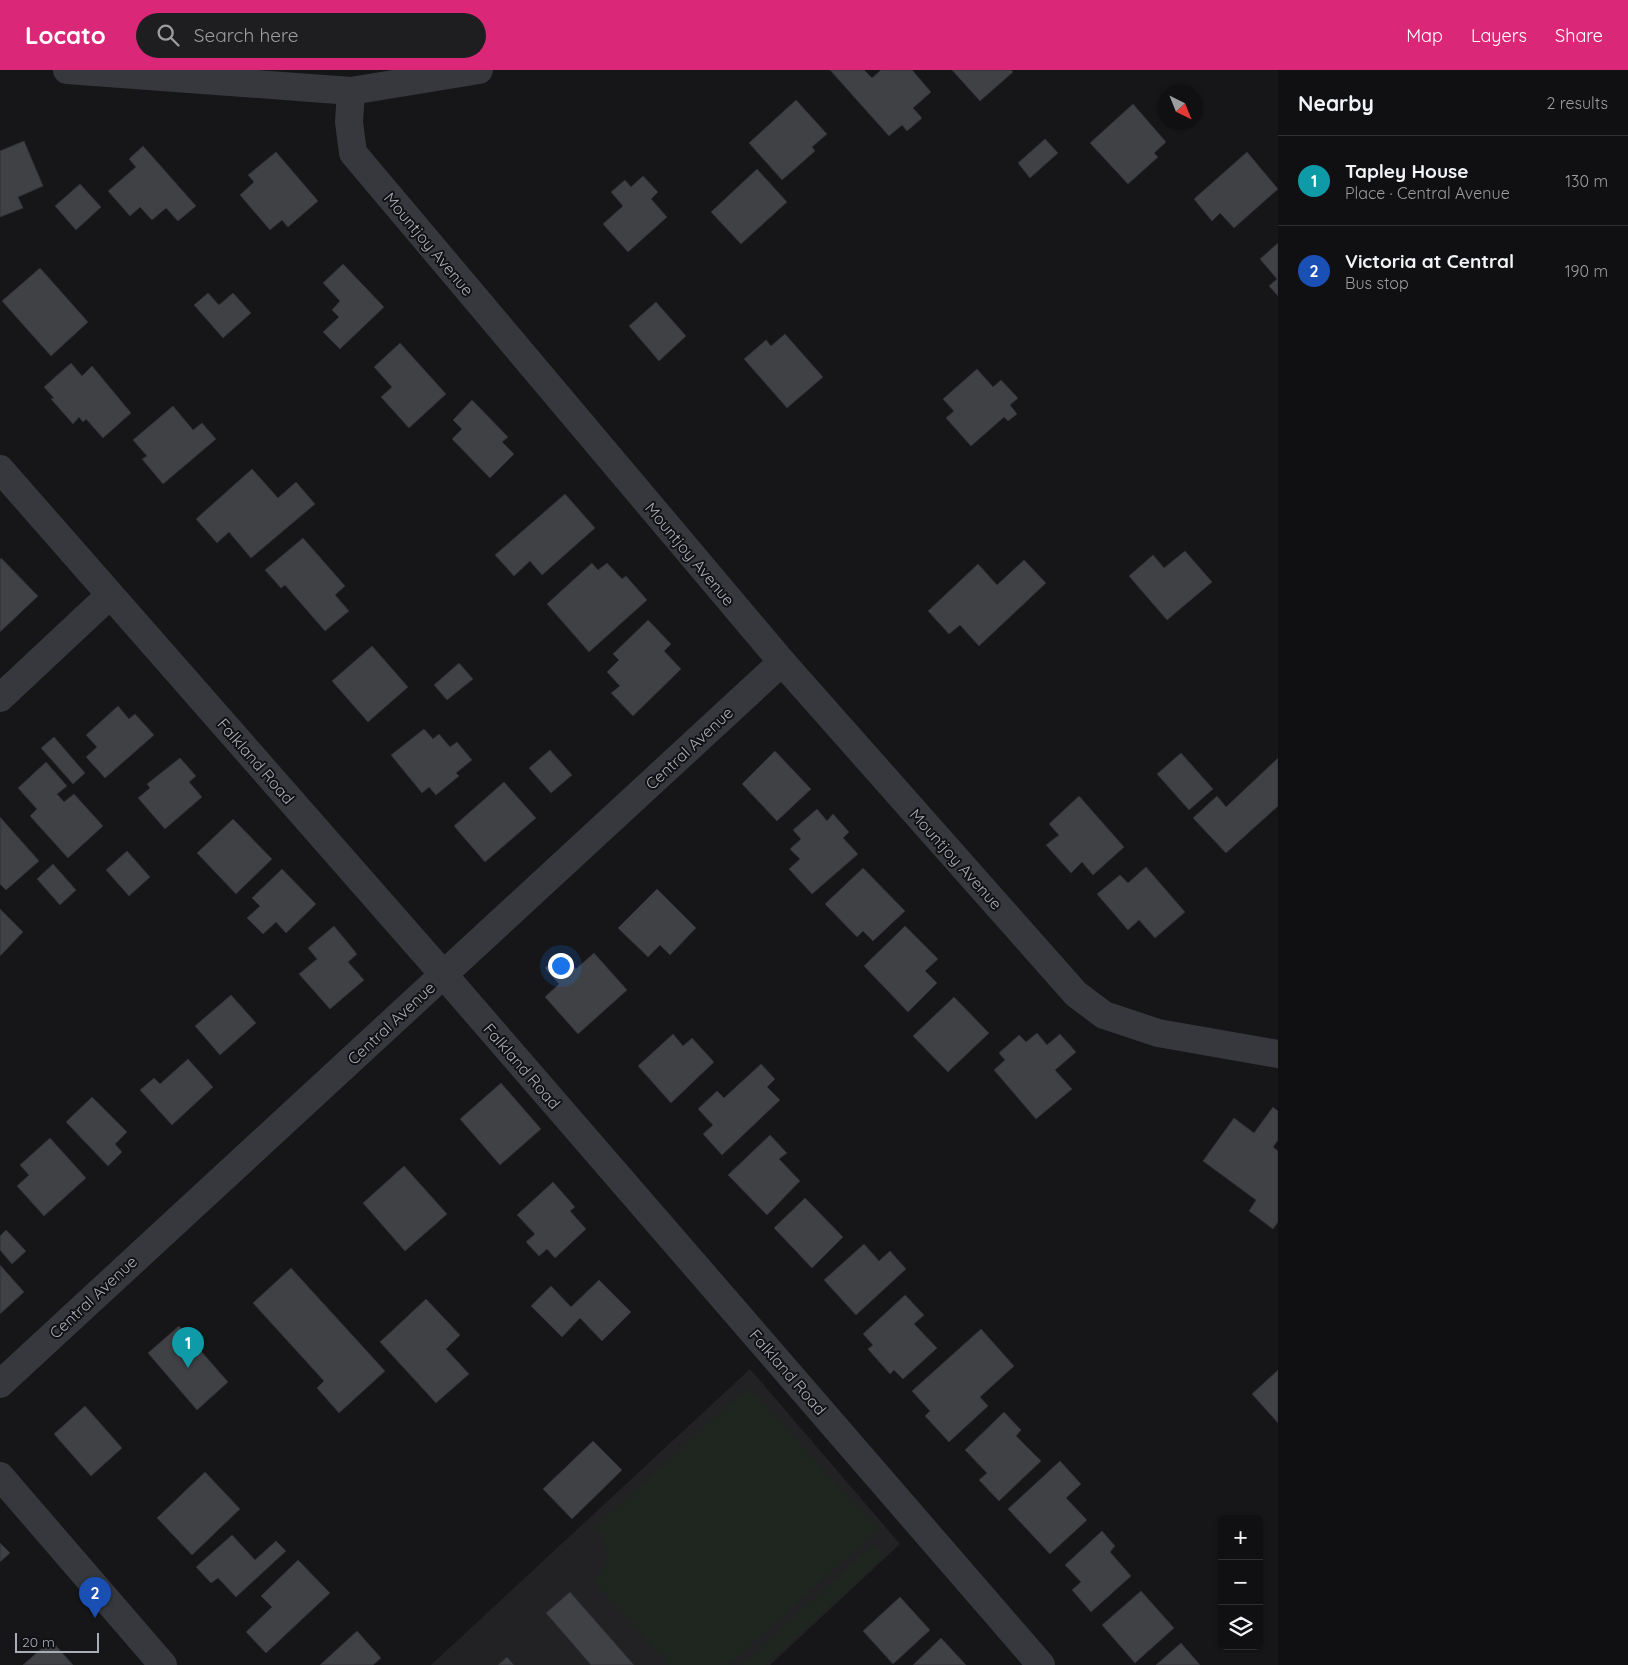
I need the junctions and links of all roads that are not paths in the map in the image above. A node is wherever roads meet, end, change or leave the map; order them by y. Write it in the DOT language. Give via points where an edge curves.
graph roads {
  1 [pos="66,70"];
  2 [pos="479,70"];
  3 [pos="351,91"];
  4 [pos="0,469"];
  5 [pos="110,594"];
  6 [pos="782,662"];
  7 [pos="0,698"];
  8 [pos="443,974"];
  9 [pos="1278,1054"];
  10 [pos="0,1384"];
  11 [pos="0,1476"];
  12 [pos="163,1665"];
  13 [pos="1041,1665"];
  1 -- 3 [label="street"];
  2 -- 3 [label="street"];
  3 -- 6 [label="street, Mountjoy Avenue" via="349,122 353,153"];
  4 -- 5 [label="street, Falkland Road"];
  5 -- 7 [label="street"];
  5 -- 8 [label="street, Falkland Road"];
  6 -- 8 [label="street, Central Avenue"];
  6 -- 9 [label="street, Mountjoy Avenue" via="1076,994 1104,1015 1158,1033"];
  8 -- 10 [label="street, Central Avenue"];
  8 -- 13 [label="street, Falkland Road"];
  11 -- 12 [label="street"];
}
